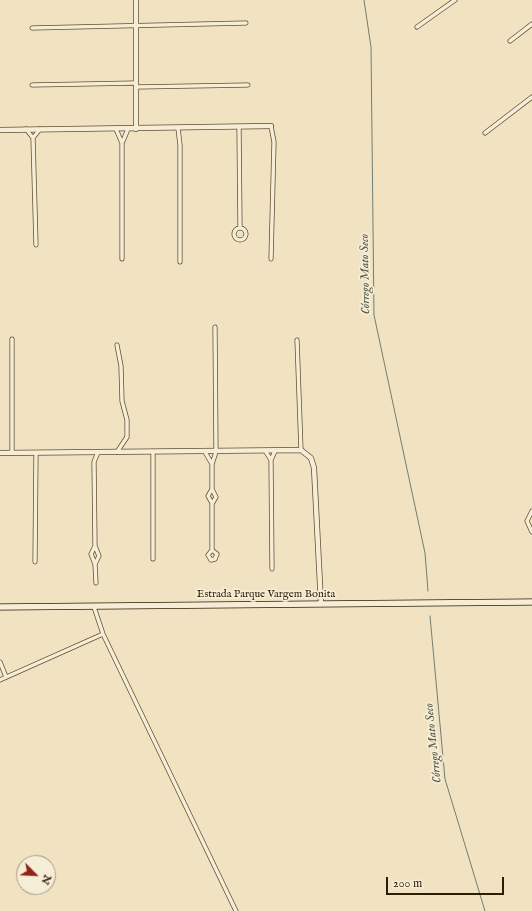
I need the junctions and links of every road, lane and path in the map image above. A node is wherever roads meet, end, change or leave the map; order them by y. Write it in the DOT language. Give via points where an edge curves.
graph roads {
  1 [pos="136,0"];
  2 [pos="455,0"];
  3 [pos="246,24"];
  4 [pos="532,24"];
  5 [pos="136,26"];
  6 [pos="417,27"];
  7 [pos="32,28"];
  8 [pos="510,41"];
  9 [pos="248,84"];
  10 [pos="32,85"];
  11 [pos="136,85"];
  12 [pos="532,97"];
  13 [pos="270,126"];
  14 [pos="239,127"];
  15 [pos="178,128"];
  16 [pos="26,129"];
  17 [pos="40,129"];
  18 [pos="116,129"];
  19 [pos="128,129"];
  20 [pos="136,129"];
  21 [pos="0,130"];
  22 [pos="485,133"];
  23 [pos="34,138"];
  24 [pos="122,143"];
  25 [pos="240,228"];
  26 [pos="36,245"];
  27 [pos="122,259"];
  28 [pos="271,259"];
  29 [pos="180,262"];
  30 [pos="215,327"];
  31 [pos="12,340"];
  32 [pos="297,340"];
  33 [pos="117,345"];
  34 [pos="125,442"];
  35 [pos="301,450"];
  36 [pos="275,451"];
  37 [pos="0,452"];
  38 [pos="98,452"];
  39 [pos="116,452"];
  40 [pos="129,452"];
  41 [pos="153,452"];
  42 [pos="205,452"];
  43 [pos="216,452"];
  44 [pos="266,452"];
  45 [pos="12,453"];
  46 [pos="36,453"];
  47 [pos="90,453"];
  48 [pos="271,460"];
  49 [pos="94,462"];
  50 [pos="212,464"];
  51 [pos="212,489"];
  52 [pos="212,503"];
  53 [pos="532,511"];
  54 [pos="532,532"];
  55 [pos="96,546"];
  56 [pos="212,550"];
  57 [pos="153,559"];
  58 [pos="35,562"];
  59 [pos="95,564"];
  60 [pos="272,569"];
  61 [pos="96,583"];
  62 [pos="532,602"];
  63 [pos="321,604"];
  64 [pos="0,607"];
  65 [pos="94,607"];
  66 [pos="103,634"];
  67 [pos="0,662"];
  68 [pos="6,677"];
  69 [pos="0,680"];
  70 [pos="236,911"];
  1 -- 5 [label="street"];
  2 -- 6 [label="street"];
  3 -- 5 [label="street"];
  4 -- 8 [label="street"];
  5 -- 7 [label="street"];
  5 -- 11 [label="street"];
  9 -- 11 [label="street"];
  10 -- 11 [label="street"];
  11 -- 20 [label="street"];
  12 -- 22 [label="street"];
  13 -- 14 [label="street"];
  13 -- 28 [label="street" via="274,142"];
  14 -- 15 [label="street"];
  14 -- 25 [label="street"];
  15 -- 20 [label="street"];
  15 -- 29 [label="street"];
  16 -- 17 [label="street"];
  16 -- 21 [label="street"];
  16 -- 23 [label="street"];
  17 -- 18 [label="street"];
  17 -- 23 [label="street"];
  18 -- 19 [label="street"];
  18 -- 24 [label="street"];
  19 -- 20 [label="street"];
  19 -- 24 [label="street"];
  23 -- 26 [label="street"];
  24 -- 27 [label="street"];
  30 -- 43 [label="street"];
  31 -- 45 [label="street"];
  32 -- 35 [label="street"];
  33 -- 34 [label="street" via="122,366 122,401 127,420"];
  34 -- 39 [label="street"];
  34 -- 40 [label="street"];
  35 -- 36 [label="street"];
  35 -- 63 [label="street" via="311,458 314,468"];
  36 -- 44 [label="street"];
  36 -- 48 [label="street"];
  37 -- 45 [label="street"];
  38 -- 39 [label="street"];
  38 -- 47 [label="street"];
  38 -- 49 [label="street"];
  39 -- 40 [label="street"];
  40 -- 41 [label="street"];
  41 -- 42 [label="street"];
  41 -- 57 [label="street"];
  42 -- 43 [label="street"];
  42 -- 50 [label="street"];
  43 -- 44 [label="street"];
  43 -- 50 [label="street"];
  44 -- 48 [label="street"];
  45 -- 46 [label="street"];
  46 -- 47 [label="street"];
  46 -- 58 [label="street"];
  47 -- 49 [label="street"];
  48 -- 60 [label="street"];
  49 -- 55 [label="street"];
  50 -- 51 [label="street"];
  51 -- 52 [label="street" via="208,496"];
  51 -- 52 [label="street" via="216,495"];
  52 -- 56 [label="street"];
  53 -- 54 [label="street" via="527,522"];
  55 -- 59 [label="street" via="99,556"];
  55 -- 59 [label="street" via="91,554"];
  59 -- 61 [label="street"];
  62 -- 63 [label="main road, Estrada Parque Vargem Bonita"];
  63 -- 65 [label="main road, Estrada Parque Vargem Bonita"];
  64 -- 65 [label="main road, Estrada Parque Vargem Bonita"];
  65 -- 66 [label="street"];
  66 -- 68 [label="street"];
  66 -- 70 [label="street"];
  67 -- 68 [label="street"];
  68 -- 69 [label="street"];
}
